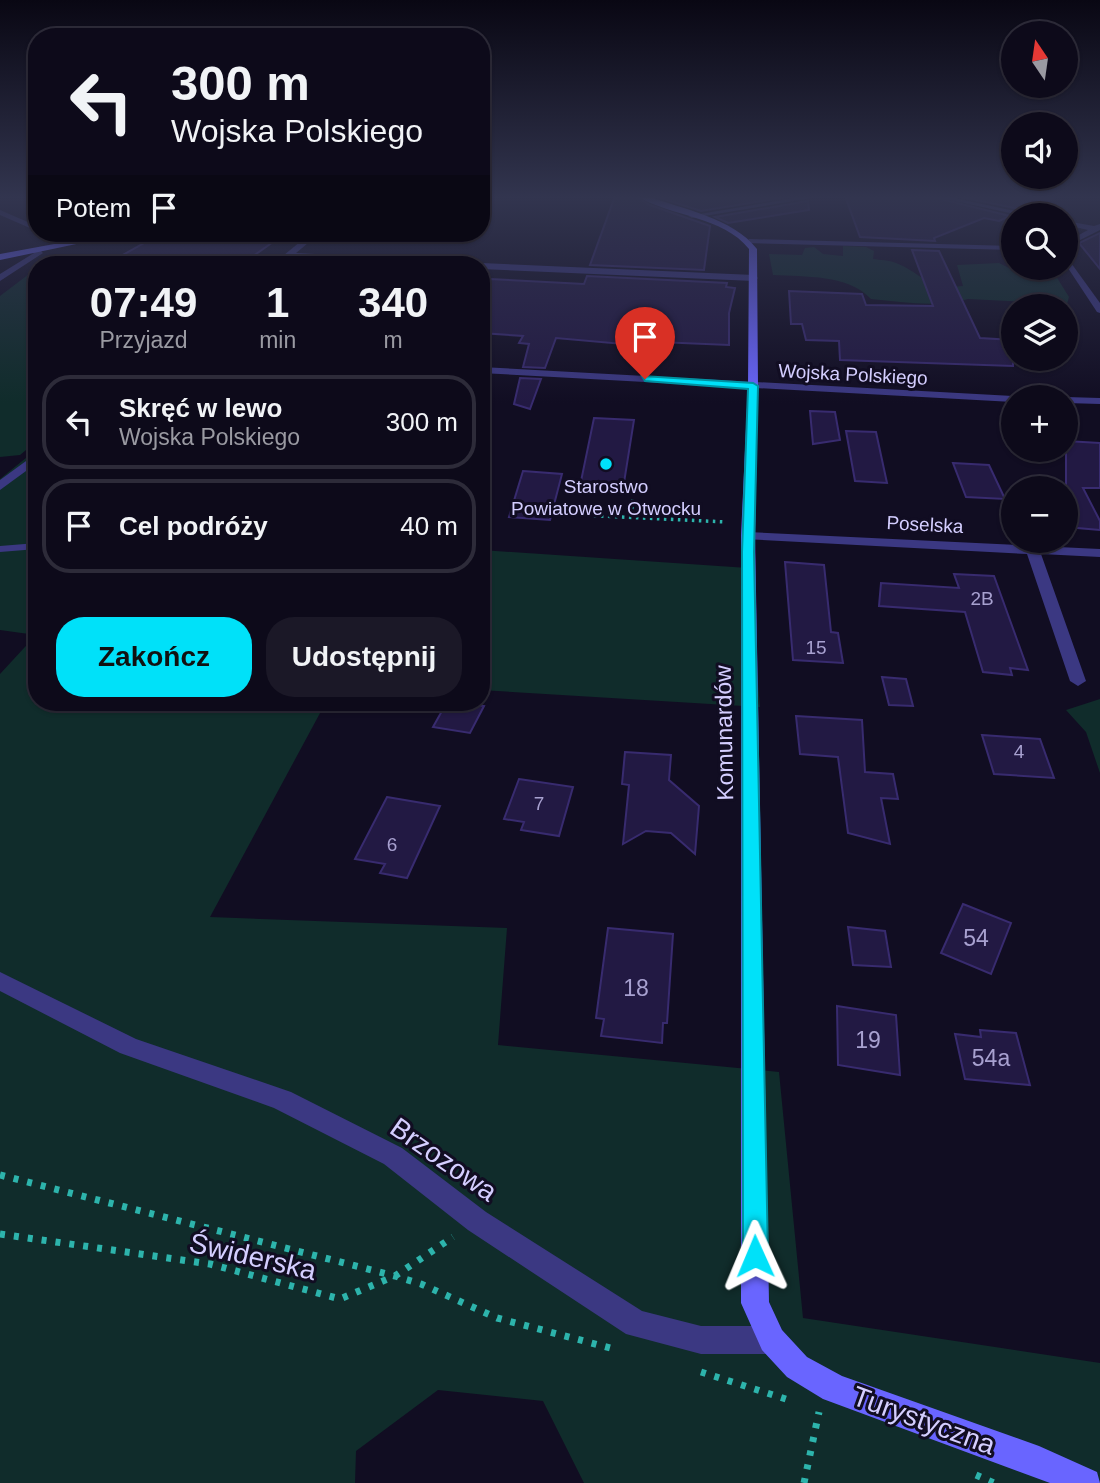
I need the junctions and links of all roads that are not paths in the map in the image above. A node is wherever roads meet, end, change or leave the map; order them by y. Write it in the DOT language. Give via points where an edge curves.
graph roads {
  1 [pos="20,265"];
  2 [pos="753,265"];
  3 [pos="490,266"];
  4 [pos="1078,275"];
  5 [pos="0,278"];
  6 [pos="754,278"];
  7 [pos="1095,298"];
  8 [pos="1100,310"];
  9 [pos="490,371"];
  10 [pos="753,386"];
  11 [pos="1001,398"];
  12 [pos="1078,400"];
  13 [pos="1100,401"];
  14 [pos="28,464"];
  15 [pos="0,486"];
  16 [pos="748,530"];
  17 [pos="1001,546"];
  18 [pos="28,547"];
  19 [pos="0,549"];
  20 [pos="1078,551"];
  21 [pos="1034,553"];
  22 [pos="1100,553"];
  23 [pos="1078,681"];
  24 [pos="0,981"];
  25 [pos="772,1340"];
  26 [pos="1086,1483"];
  1 -- 5 [label="street"];
  2 -- 6 [label="street, Komunardów"];
  3 -- 6 [label="street"];
  4 -- 7 [label="street"];
  6 -- 10 [label="street, Komunardów"];
  7 -- 8 [label="street"];
  9 -- 10 [label="street, Wojska Polskiego"];
  10 -- 11 [label="street, Wojska Polskiego"];
  10 -- 16 [label="street, Komunardów"];
  12 -- 13 [label="street"];
  14 -- 15 [label="street"];
  16 -- 17 [label="street, Poselska"];
  16 -- 25 [label="street, Komunardów" via="755,1303"];
  18 -- 19 [label="lane"];
  20 -- 22 [label="street, Poselska"];
  21 -- 23 [label="street"];
  24 -- 25 [label="street, Brzozowa" via="128,1046 294,1106 393,1156 477,1221 636,1324 701,1340"];
  25 -- 26 [label="street, Turystyczna" via="797,1367 834,1388"];
}
